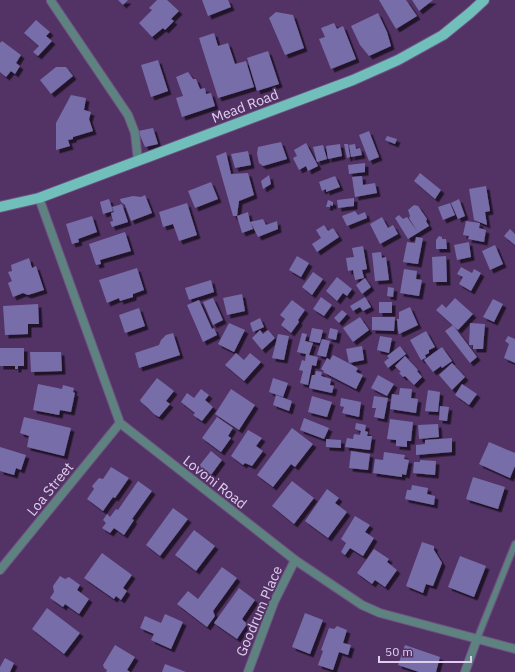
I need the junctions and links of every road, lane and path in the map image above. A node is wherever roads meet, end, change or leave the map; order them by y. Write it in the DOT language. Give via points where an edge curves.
graph roads {
  1 [pos="484,0"];
  2 [pos="51,1"];
  3 [pos="138,161"];
  4 [pos="39,198"];
  5 [pos="0,207"];
  6 [pos="120,424"];
  7 [pos="515,544"];
  8 [pos="295,560"];
  9 [pos="0,570"];
  10 [pos="477,639"];
  11 [pos="515,649"];
  12 [pos="248,672"];
  13 [pos="465,672"];
  1 -- 3 [label="main road, Mead Road" via="443,35 398,60"];
  2 -- 3 [label="street" via="128,115 135,133"];
  3 -- 4 [label="main road, Mead Road"];
  4 -- 5 [label="main road, Mead Road"];
  4 -- 6 [label="street"];
  6 -- 8 [label="street, Lovoni Road"];
  6 -- 9 [label="street, Loa Street"];
  7 -- 10 [label="lane"];
  8 -- 10 [label="street, Lovoni Road" via="362,605 380,613"];
  8 -- 12 [label="street, Goodrum Place" via="274,602"];
  10 -- 11 [label="street, Lovoni Road"];
  10 -- 13 [label="street"];
}
